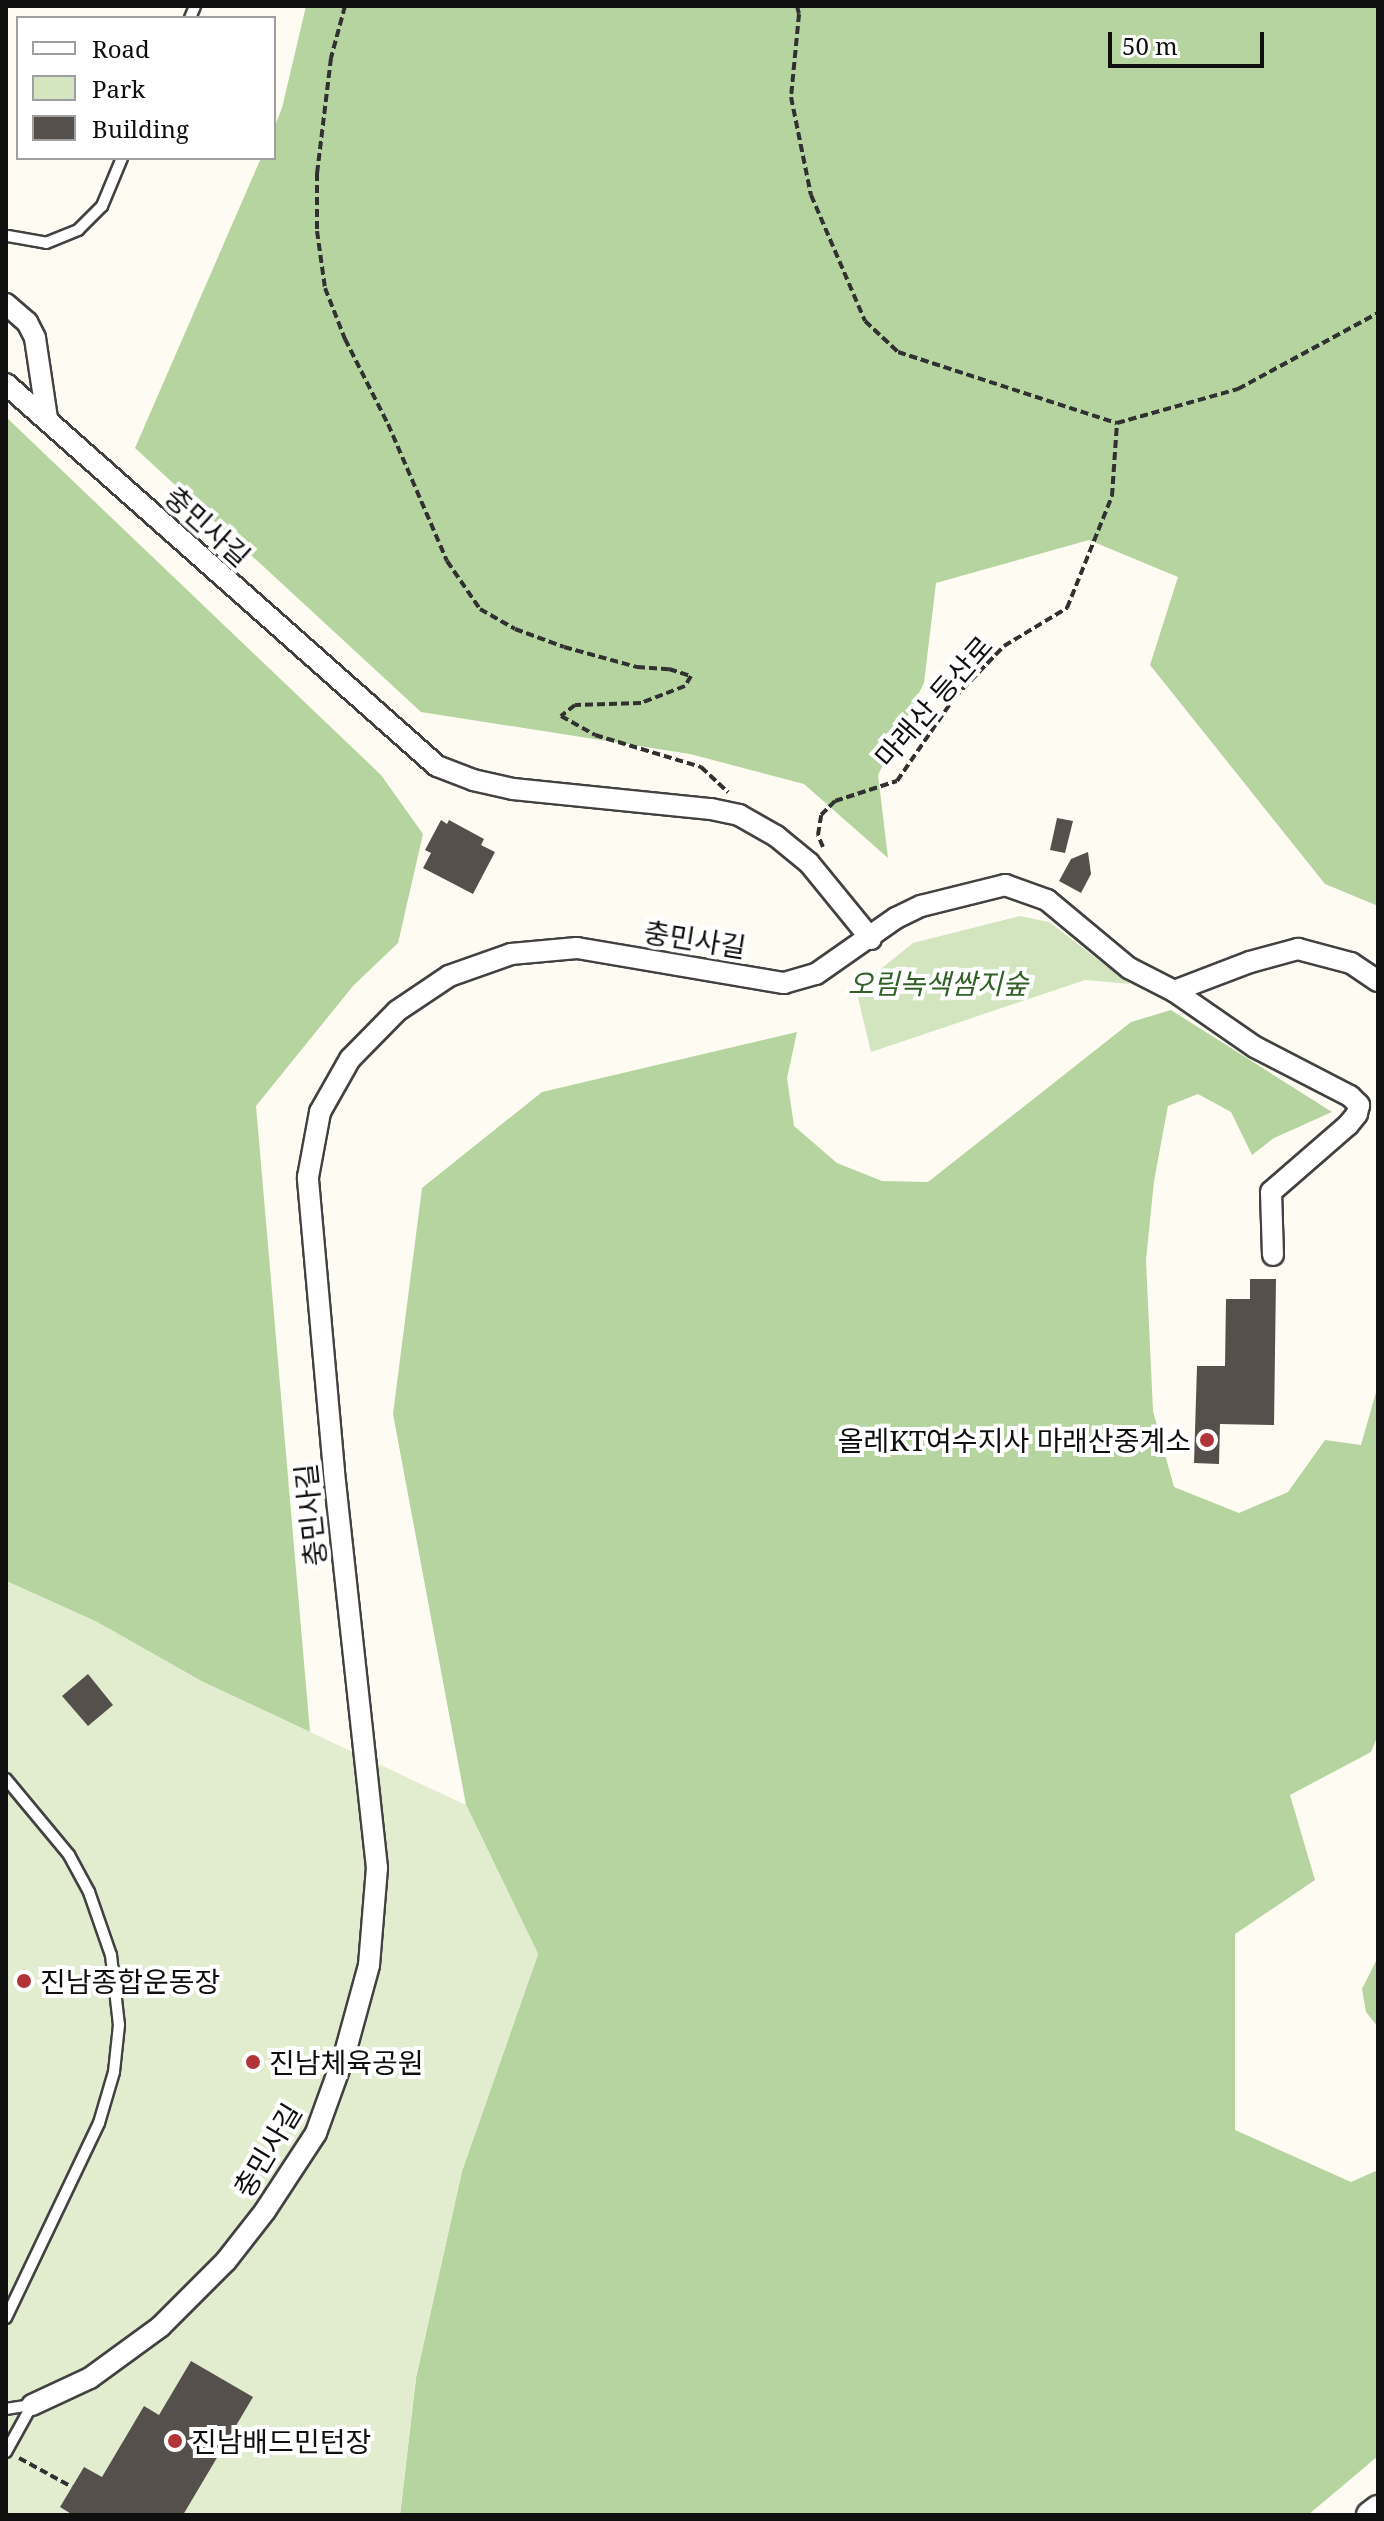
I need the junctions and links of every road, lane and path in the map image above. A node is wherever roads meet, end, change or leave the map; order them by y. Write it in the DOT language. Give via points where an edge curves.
graph roads {
  1 [pos="345,6"];
  2 [pos="797,6"];
  3 [pos="121,160"];
  4 [pos="8,236"];
  5 [pos="6,304"];
  6 [pos="1378,313"];
  7 [pos="6,384"];
  8 [pos="47,418"];
  9 [pos="1117,423"];
  10 [pos="739,815"];
  11 [pos="826,856"];
  12 [pos="871,939"];
  13 [pos="1378,981"];
  14 [pos="1174,991"];
  15 [pos="1273,1255"];
  16 [pos="6,1779"];
  17 [pos="6,2318"];
  18 [pos="32,2405"];
  19 [pos="6,2409"];
  20 [pos="6,2452"];
  21 [pos="72,2487"];
  22 [pos="1378,2509"];
  23 [pos="1370,2515"];
  1 -- 10 [label="path" via="331,58 317,173 317,231 325,288 447,561 480,609 515,629 637,667 691,676 685,686 641,703 575,705 561,716 595,735 701,767 727,788"];
  2 -- 9 [label="path" via="791,97 811,195 865,321 898,352"];
  3 -- 4 [label="lane" via="102,206 78,230 46,243"];
  5 -- 8 [label="street" via="27,322 35,338"];
  6 -- 9 [label="path" via="1238,389"];
  7 -- 8 [label="street, 충민사길"];
  8 -- 10 [label="street, 충민사길" via="437,766 513,789"];
  9 -- 11 [label="path, 마래산 등산로" via="1112,496 1067,608 1004,646 954,698 897,781 835,801 821,815 818,835"];
  10 -- 12 [label="street, 충민사길" via="809,863"];
  12 -- 14 [label="street, 충민사길" via="921,906 1005,885 1047,900 1129,968"];
  12 -- 18 [label="street, 충민사길" via="816,974 784,983 577,948 511,954 449,976 397,1011 350,1059 320,1112 308,1177 377,1868 369,1965 316,2133 265,2211 226,2261 160,2327 90,2378"];
  13 -- 14 [label="street" via="1351,963 1298,949"];
  14 -- 15 [label="street, 충민사길" via="1255,1047 1359,1105 1348,1125 1271,1192"];
  16 -- 17 [label="lane" via="57,1838 89,1892 111,1955 119,2025 114,2072 99,2123"];
  18 -- 19 [label="lane"];
  18 -- 20 [label="lane"];
  20 -- 21 [label="path"];
  22 -- 23 [label="street"];
}
